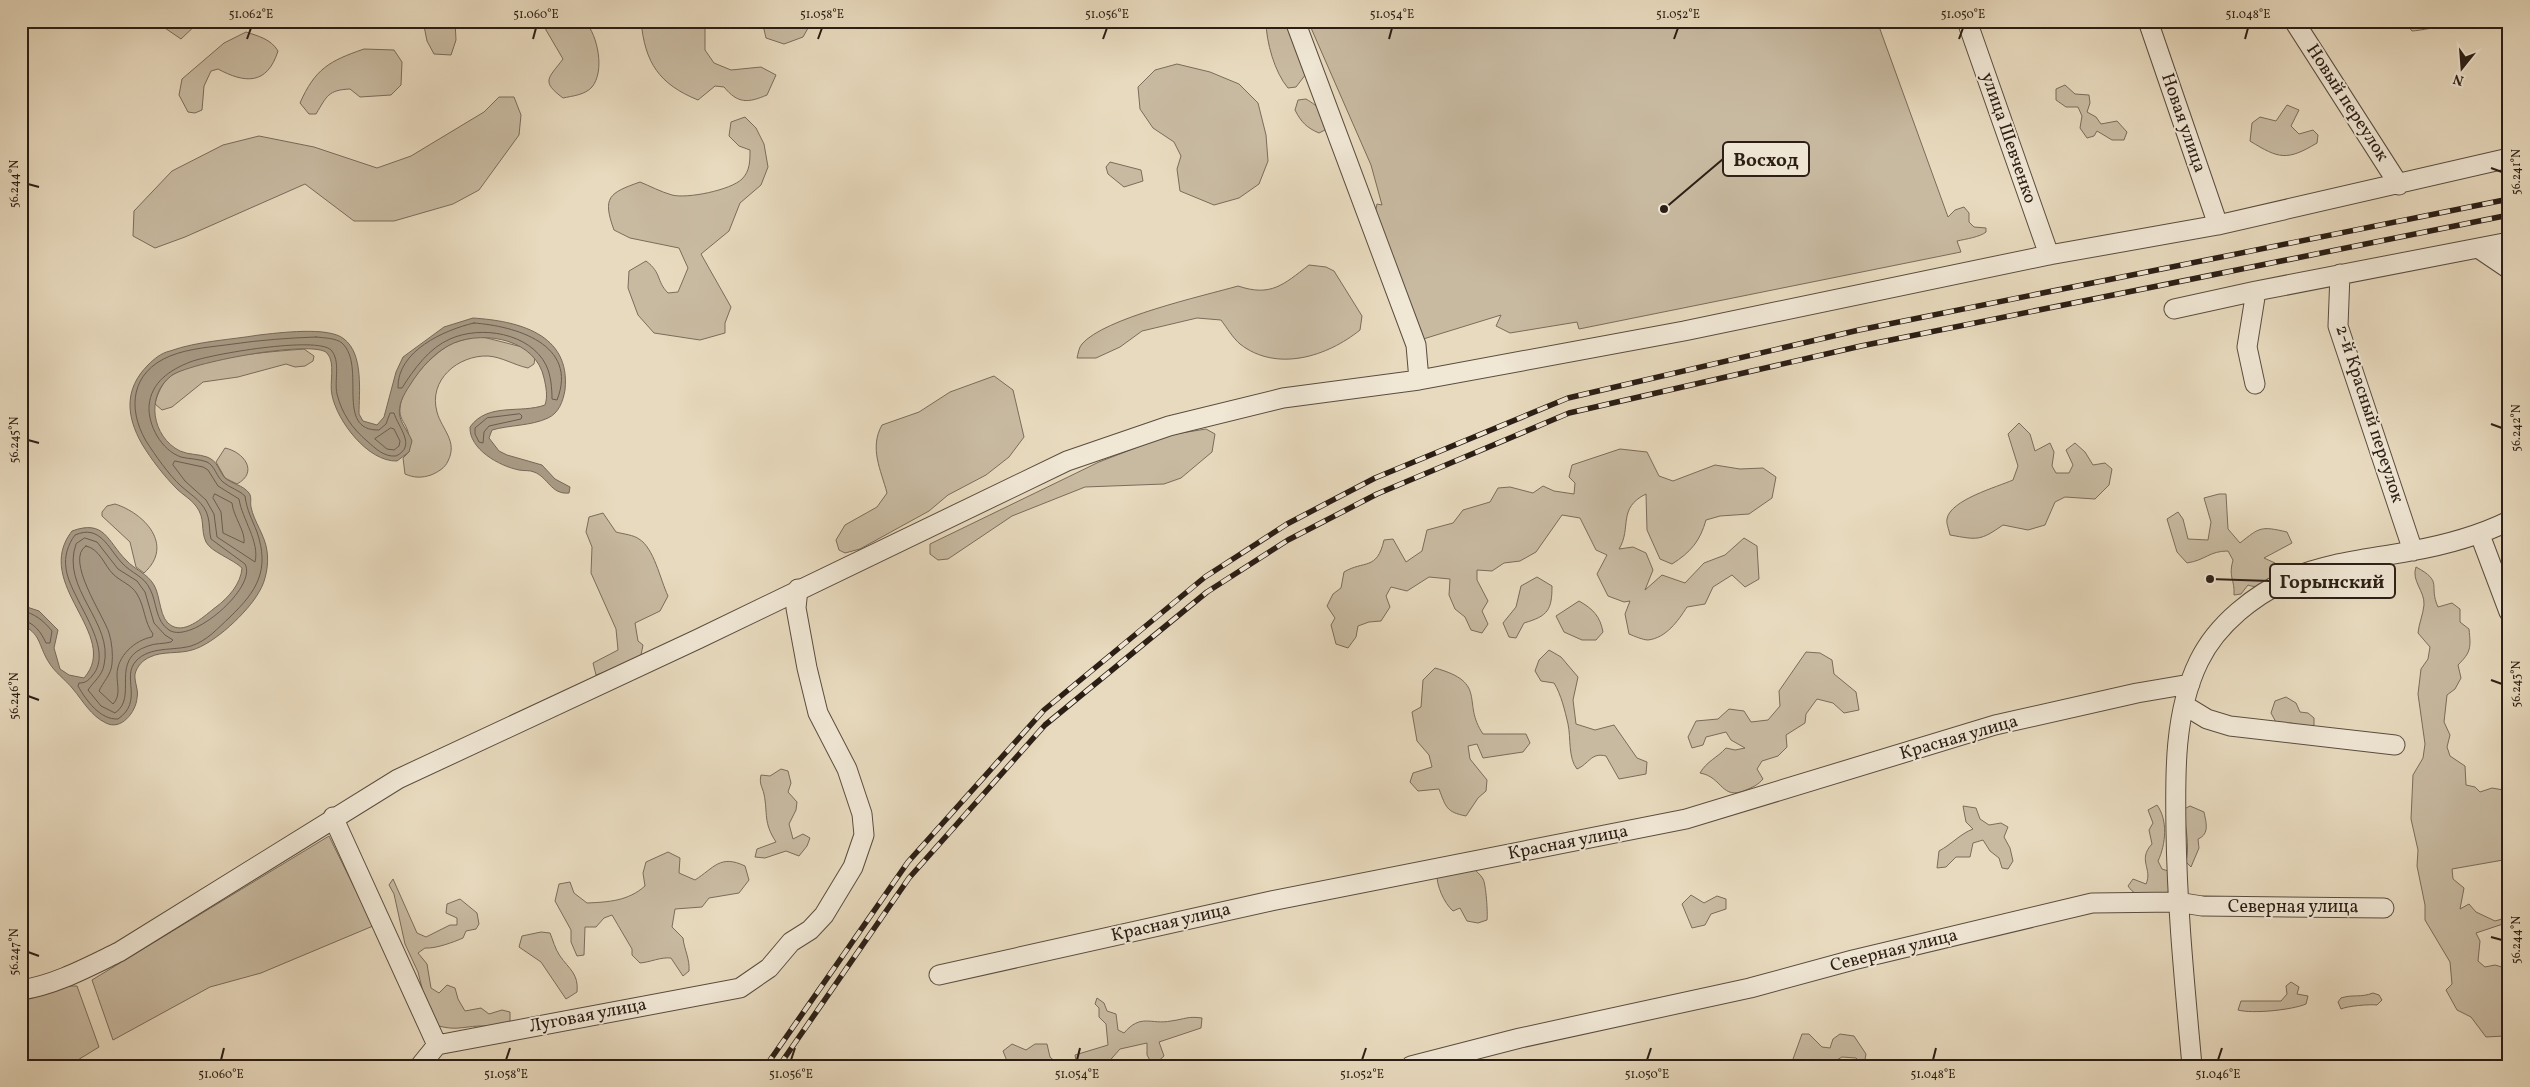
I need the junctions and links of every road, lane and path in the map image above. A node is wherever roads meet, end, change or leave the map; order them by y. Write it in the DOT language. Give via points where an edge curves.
graph roads {
  1 [pos="1295,21"];
  2 [pos="1967,21"];
  3 [pos="2148,21"];
  4 [pos="2294,21"];
  5 [pos="2509,158"];
  6 [pos="2399,185"];
  7 [pos="2218,225"];
  8 [pos="2509,242"];
  9 [pos="2478,248"];
  10 [pos="2049,255"];
  11 [pos="2509,270"];
  12 [pos="2340,274"];
  13 [pos="2256,290"];
  14 [pos="2174,310"];
  15 [pos="1419,380"];
  16 [pos="2255,384"];
  17 [pos="2509,521"];
  18 [pos="2480,535"];
  19 [pos="2413,551"];
  20 [pos="798,590"];
  21 [pos="2509,612"];
  22 [pos="2190,684"];
  23 [pos="2184,705"];
  24 [pos="2395,745"];
  25 [pos="333,817"];
  26 [pos="2177,902"];
  27 [pos="2384,908"];
  28 [pos="939,975"];
  29 [pos="21,990"];
  30 [pos="437,1045"];
  31 [pos="420,1066"];
  32 [pos="1411,1066"];
  33 [pos="2192,1066"];
  1 -- 15 [label="street" via="1416,345"];
  2 -- 10 [label="street, улица Шевченко"];
  3 -- 7 [label="street, Новая улица"];
  4 -- 6 [label="street, Новый переулок"];
  5 -- 6 [label="street"];
  6 -- 7 [label="street"];
  7 -- 10 [label="street"];
  8 -- 9 [label="street"];
  9 -- 11 [label="street"];
  9 -- 12 [label="street"];
  10 -- 15 [label="street" via="1684,331"];
  12 -- 13 [label="street"];
  12 -- 19 [label="street, 2-й Красный переулок" via="2338,326"];
  13 -- 14 [label="street"];
  13 -- 16 [label="street" via="2247,346"];
  15 -- 20 [label="street" via="1283,398 1169,426 1067,461"];
  17 -- 18 [label="street"];
  18 -- 19 [label="street"];
  18 -- 21 [label="street"];
  19 -- 22 [label="street" via="2332,564 2290,579 2261,594 2214,638 2199,660"];
  20 -- 25 [label="street" via="398,779"];
  20 -- 30 [label="street, Луговая улица" via="796,608 818,713 847,769 862,814 864,835 853,867 824,915 810,930 791,942 769,968 740,988"];
  22 -- 23 [label="street"];
  22 -- 28 [label="street, Красная улица" via="2138,692 1995,725 1686,820 1271,901"];
  23 -- 24 [label="street" via="2206,718 2230,726"];
  23 -- 26 [label="street" via="2177,743 2175,782"];
  25 -- 29 [label="street" via="118,952 85,969"];
  25 -- 30 [label="street"];
  26 -- 27 [label="street, Северная улица" via="2202,906"];
  26 -- 32 [label="street, Северная улица" via="2092,903 1750,988 1520,1038"];
  26 -- 33 [label="street"];
  30 -- 31 [label="street"];
}
